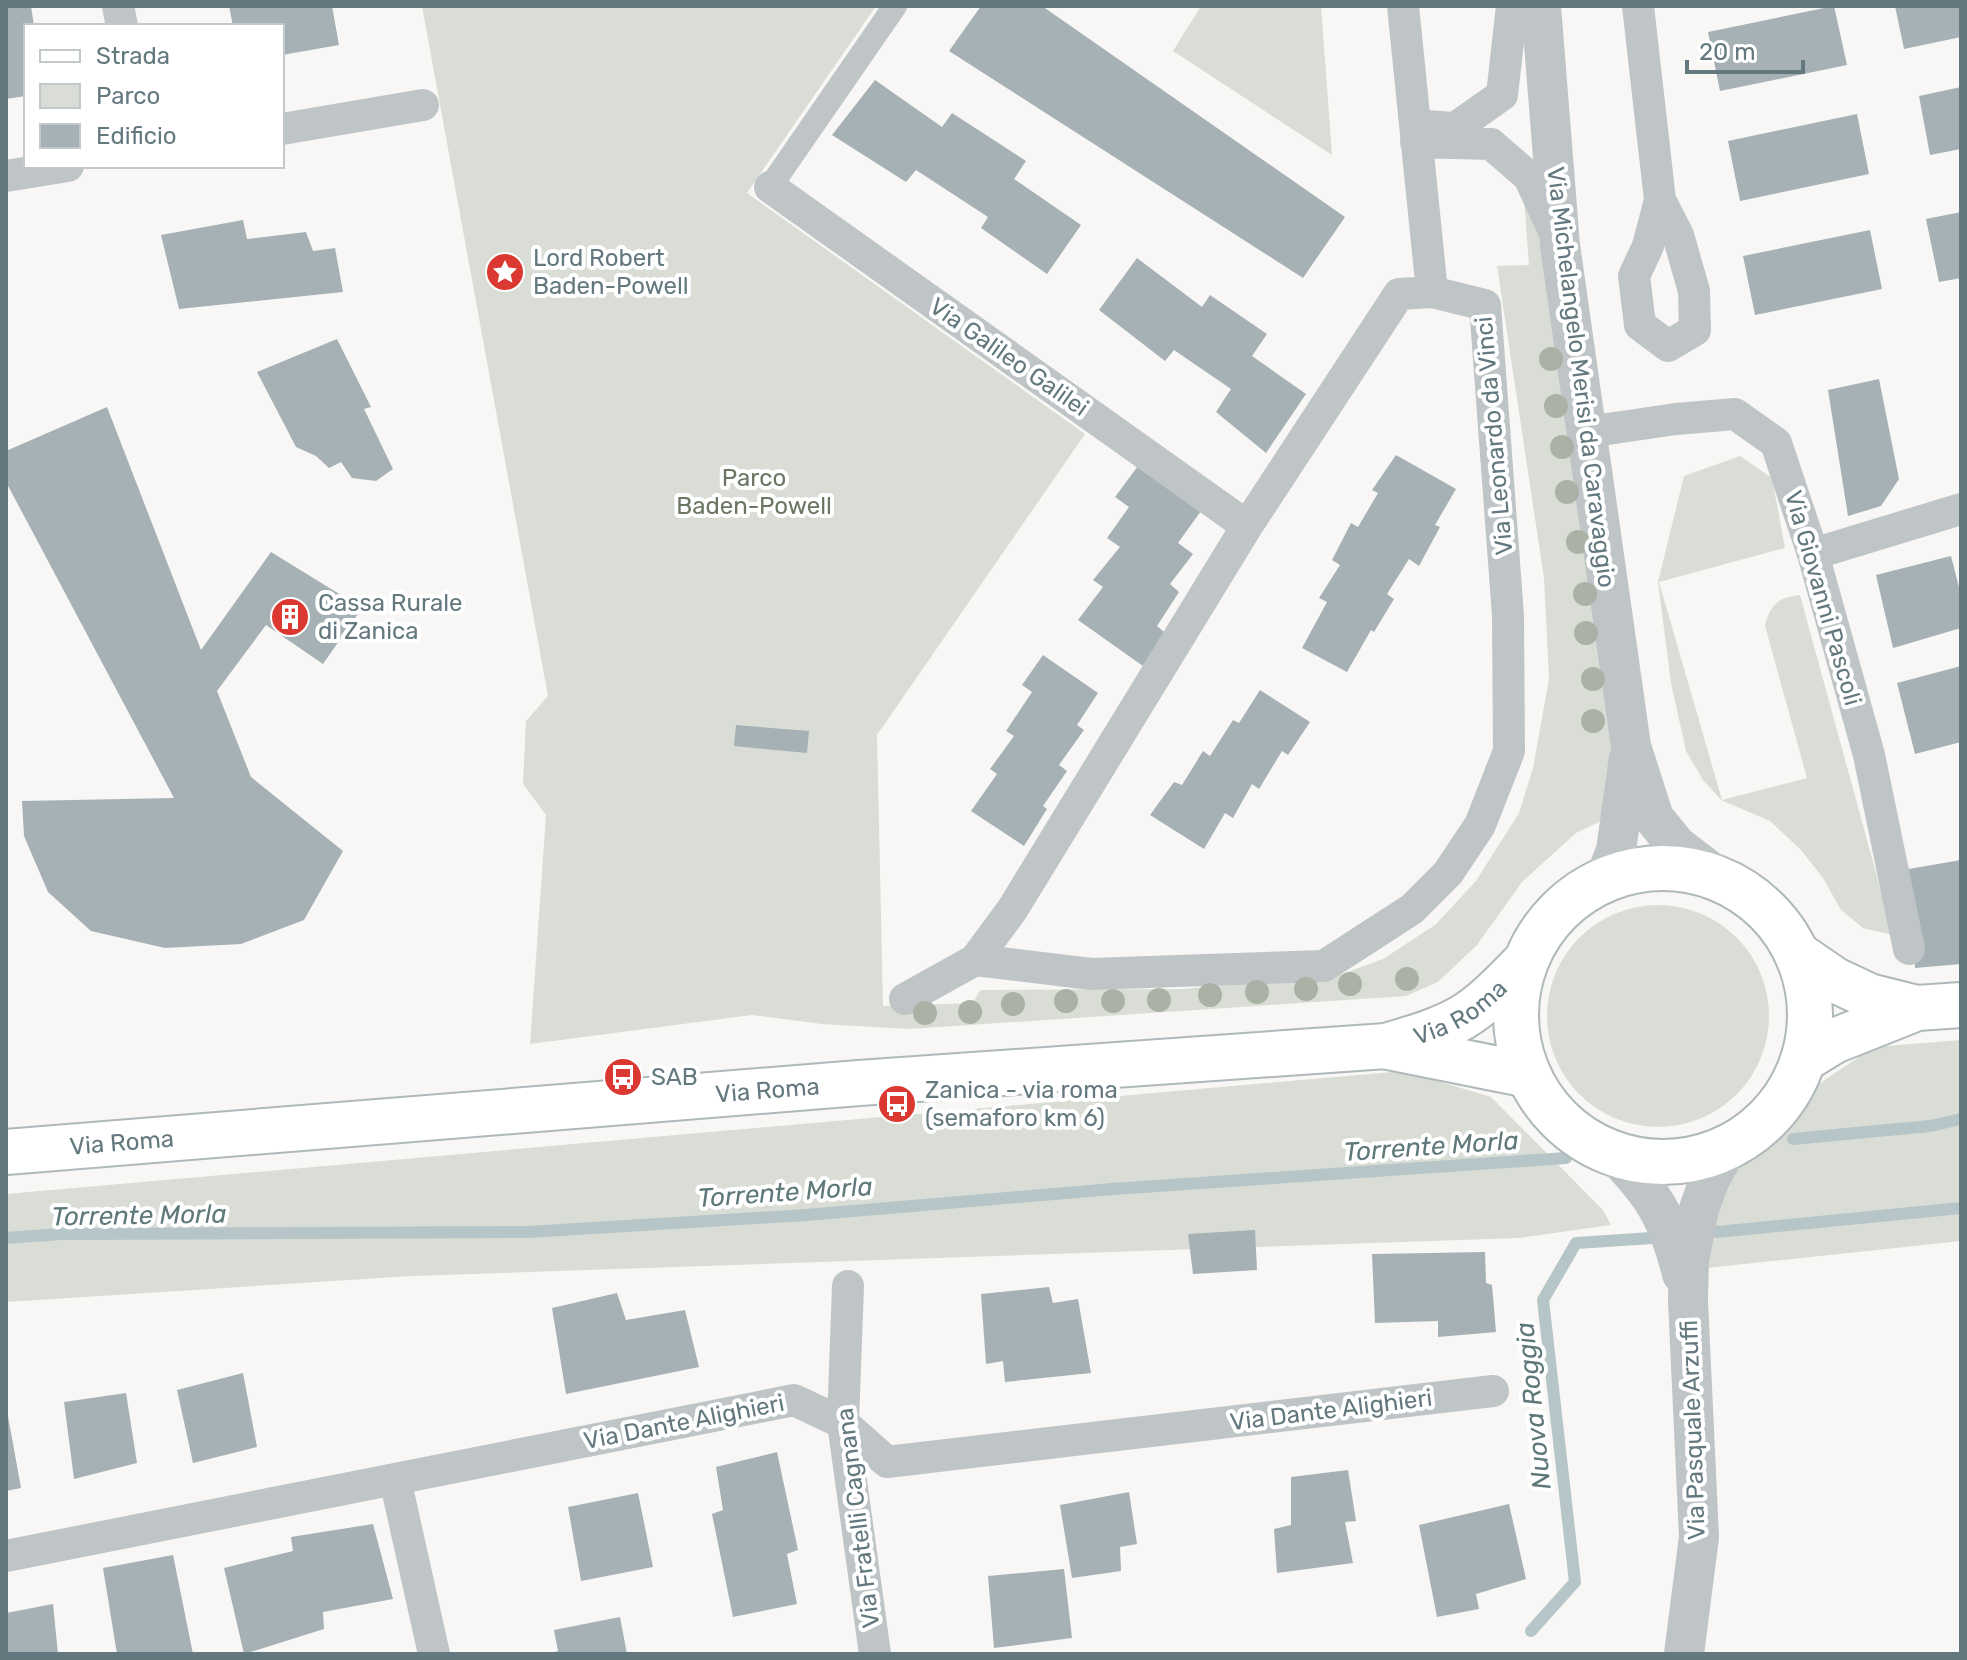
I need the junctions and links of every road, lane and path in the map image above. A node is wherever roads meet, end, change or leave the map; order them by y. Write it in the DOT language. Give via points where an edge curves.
graph roads {
  1 [pos="895,6"];
  2 [pos="1403,6"];
  3 [pos="1512,6"];
  4 [pos="1541,6"];
  5 [pos="1638,6"];
  6 [pos="423,105"];
  7 [pos="284,129"];
  8 [pos="1416,134"];
  9 [pos="56,168"];
  10 [pos="6,176"];
  11 [pos="770,187"];
  12 [pos="1660,200"];
  13 [pos="1560,245"];
  14 [pos="1432,292"];
  15 [pos="1587,432"];
  16 [pos="1961,509"];
  17 [pos="1247,526"];
  18 [pos="1813,554"];
  19 [pos="1631,746"];
  20 [pos="1719,878"];
  21 [pos="1605,879"];
  22 [pos="1909,949"];
  23 [pos="1797,954"];
  24 [pos="975,960"];
  25 [pos="1525,962"];
  26 [pos="905,999"];
  27 [pos="1961,1005"];
  28 [pos="1917,1008"];
  29 [pos="1386,1046"];
  30 [pos="1803,1060"];
  31 [pos="1528,1075"];
  32 [pos="13,1145"];
  33 [pos="1727,1148"];
  34 [pos="1615,1155"];
  35 [pos="848,1286"];
  36 [pos="1688,1301"];
  37 [pos="1493,1391"];
  38 [pos="843,1423"];
  39 [pos="395,1479"];
  40 [pos="6,1556"];
  41 [pos="434,1654"];
  42 [pos="875,1654"];
  43 [pos="1684,1654"];
  1 -- 11 [label="street"];
  2 -- 8 [label="street"];
  3 -- 8 [label="street" via="1502,95 1455,128"];
  4 -- 13 [label="street, Via Michelangelo Merisi da Caravaggio"];
  5 -- 12 [label="street"];
  6 -- 7 [label="street"];
  8 -- 13 [label="street" via="1491,144 1529,177"];
  8 -- 14 [label="street"];
  9 -- 10 [label="street"];
  11 -- 17 [label="street, Via Galileo Galilei"];
  13 -- 15 [label="street, Via Michelangelo Merisi da Caravaggio"];
  14 -- 17 [label="street, Via Leonardo da Vinci" via="1399,294"];
  14 -- 24 [label="street, Via Leonardo da Vinci" via="1485,305 1508,616 1509,751 1480,825 1448,873 1412,909 1324,966 1091,974"];
  15 -- 18 [label="street, Via Giovanni Pascoli" via="1735,414 1776,443"];
  15 -- 19 [label="street, Via Michelangelo Merisi da Caravaggio"];
  16 -- 18 [label="street"];
  17 -- 24 [label="street, Via Leonardo da Vinci" via="1012,910"];
  18 -- 22 [label="street, Via Giovanni Pascoli" via="1869,755"];
  19 -- 20 [label="street, Via Michelangelo Merisi da Caravaggio" via="1654,818 1676,845"];
  19 -- 21 [label="street, Via Michelangelo Merisi da Caravaggio" via="1616,850"];
  20 -- 21 [label="main road, Via Roma" via="1681,868 1655,868"];
  20 -- 23 [label="main road, Via Roma" via="1751,896 1778,922"];
  21 -- 25 [label="main road, Via Roma" via="1571,899 1544,928"];
  23 -- 28 [label="main road, Via Roma" via="1869,996"];
  23 -- 30 [label="main road, Via Roma" via="1808,989 1810,1025"];
  24 -- 26 [label="street, Via Leonardo da Vinci"];
  25 -- 29 [label="main road, Via Roma" via="1463,1017"];
  25 -- 31 [label="main road, Via Roma" via="1516,1000 1517,1038"];
  27 -- 28 [label="main road, Via Roma"];
  28 -- 30 [label="main road, Via Roma" via="1834,1041"];
  29 -- 31 [label="main road, Via Roma"];
  29 -- 32 [label="main road, Via Roma"];
  30 -- 33 [label="main road, Via Roma" via="1786,1096 1760,1126"];
  31 -- 34 [label="main road, Via Roma" via="1549,1110 1579,1137"];
  33 -- 34 [label="main road, Via Roma" via="1691,1160 1653,1162"];
  33 -- 36 [label="street, Via Pasquale Arzuffi" via="1699,1209"];
  34 -- 36 [label="street, Via Pasquale Arzuffi" via="1642,1182 1664,1217"];
  35 -- 38 [label="street, Via Fratelli Cagnana"];
  36 -- 43 [label="street, Via Pasquale Arzuffi" via="1699,1537"];
  37 -- 38 [label="street, Via Dante Alighieri" via="887,1462"];
  38 -- 39 [label="street, Via Dante Alighieri" via="794,1400"];
  38 -- 42 [label="street, Via Fratelli Cagnana"];
  39 -- 40 [label="street, Via Dante Alighieri"];
  39 -- 41 [label="street"];
}
